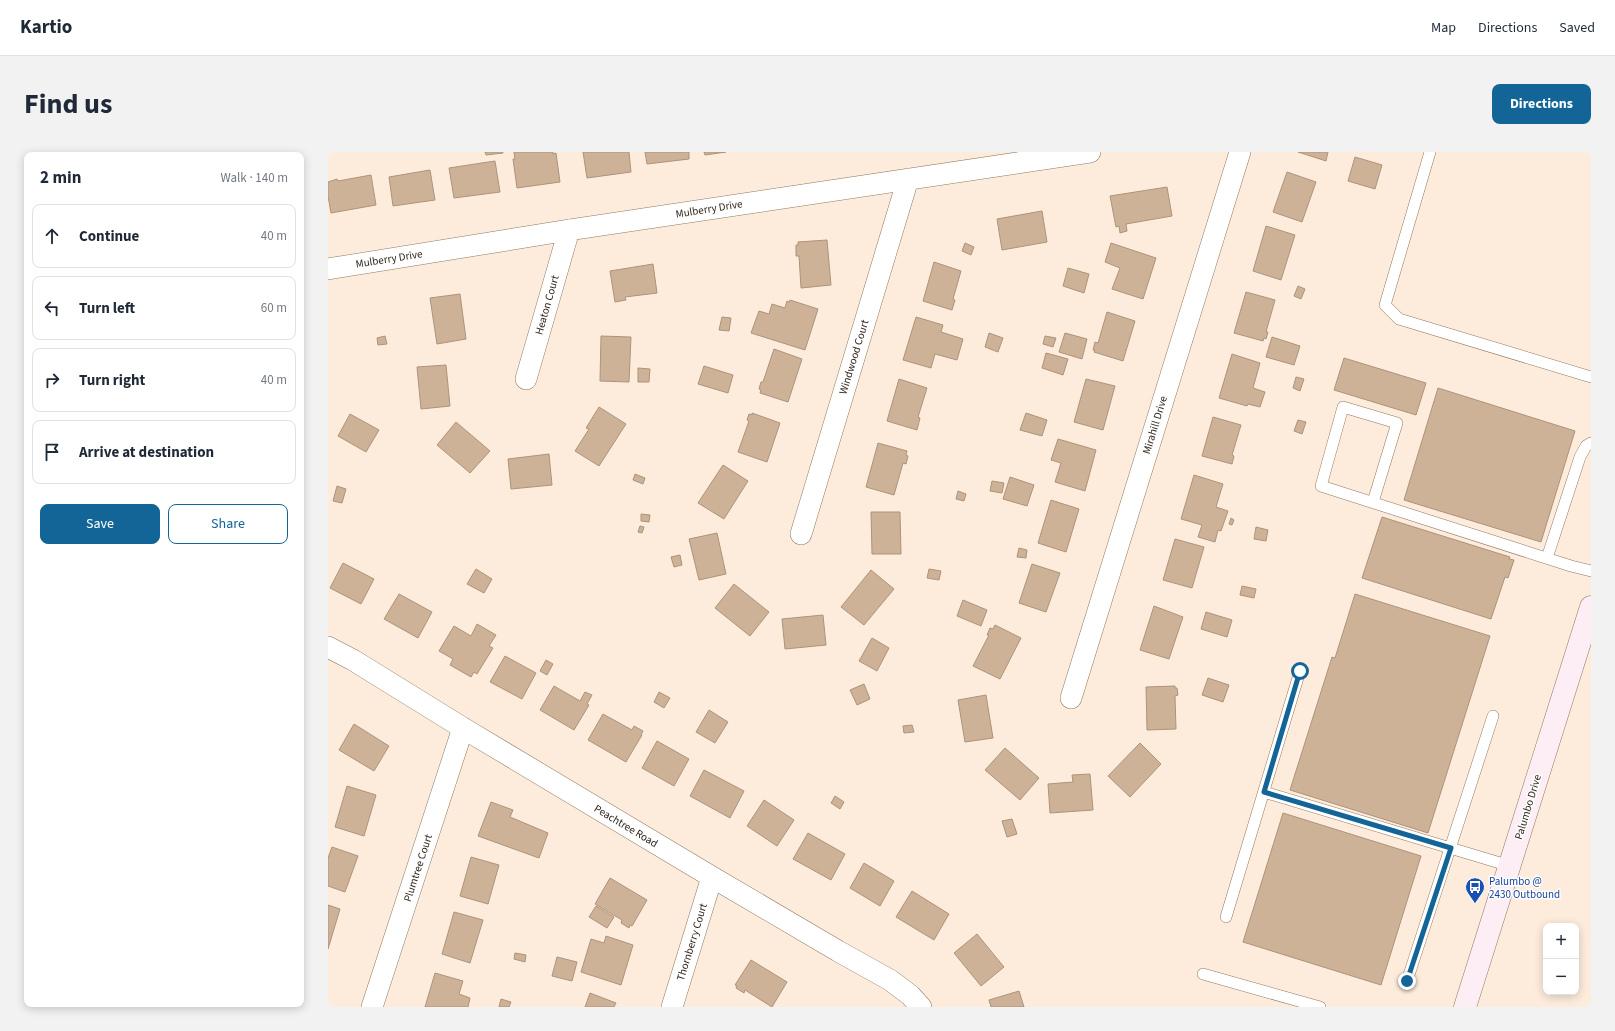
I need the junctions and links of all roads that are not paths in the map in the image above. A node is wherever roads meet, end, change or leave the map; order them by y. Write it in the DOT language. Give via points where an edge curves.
graph roads {
  1 [pos="1090,152"];
  2 [pos="1240,152"];
  3 [pos="1430,152"];
  4 [pos="908,179"];
  5 [pos="569,230"];
  6 [pos="328,269"];
  7 [pos="1591,377"];
  8 [pos="526,379"];
  9 [pos="1591,443"];
  10 [pos="1373,502"];
  11 [pos="801,534"];
  12 [pos="1547,558"];
  13 [pos="1591,571"];
  14 [pos="1591,607"];
  15 [pos="328,647"];
  16 [pos="1585,649"];
  17 [pos="1300,671"];
  18 [pos="1071,698"];
  19 [pos="1493,716"];
  20 [pos="463,728"];
  21 [pos="1264,792"];
  22 [pos="1451,848"];
  23 [pos="1510,866"];
  24 [pos="712,878"];
  25 [pos="1226,917"];
  26 [pos="1203,974"];
  27 [pos="1407,981"];
  28 [pos="372,1007"];
  29 [pos="672,1007"];
  30 [pos="921,1007"];
  31 [pos="1320,1007"];
  32 [pos="1465,1007"];
  1 -- 4 [label="street, Mulberry Drive"];
  2 -- 18 [label="street, Mirahill Drive"];
  3 -- 7 [label="lane" via="1386,306 1399,319"];
  4 -- 5 [label="street, Mulberry Drive"];
  4 -- 11 [label="street, Windwood Court"];
  5 -- 6 [label="street, Mulberry Drive"];
  5 -- 8 [label="street, Heaton Court"];
  9 -- 12 [label="lane" via="1586,446 1580,457"];
  10 -- 10 [label="lane" via="1320,486 1343,407 1396,423"];
  10 -- 12 [label="lane"];
  12 -- 13 [label="lane"];
  14 -- 16 [label="street, Palumbo Drive"];
  15 -- 20 [label="street, Peachtree Road"];
  16 -- 23 [label="street, Palumbo Drive"];
  17 -- 21 [label="lane"];
  19 -- 22 [label="lane"];
  20 -- 24 [label="street, Peachtree Road"];
  20 -- 28 [label="street, Plumtree Court"];
  21 -- 22 [label="lane"];
  21 -- 25 [label="lane"];
  22 -- 23 [label="lane"];
  22 -- 27 [label="lane"];
  23 -- 32 [label="street, Palumbo Drive"];
  24 -- 29 [label="street, Thornberry Court"];
  24 -- 30 [label="street, Peachtree Road" via="890,980"];
  26 -- 31 [label="lane"];
}
